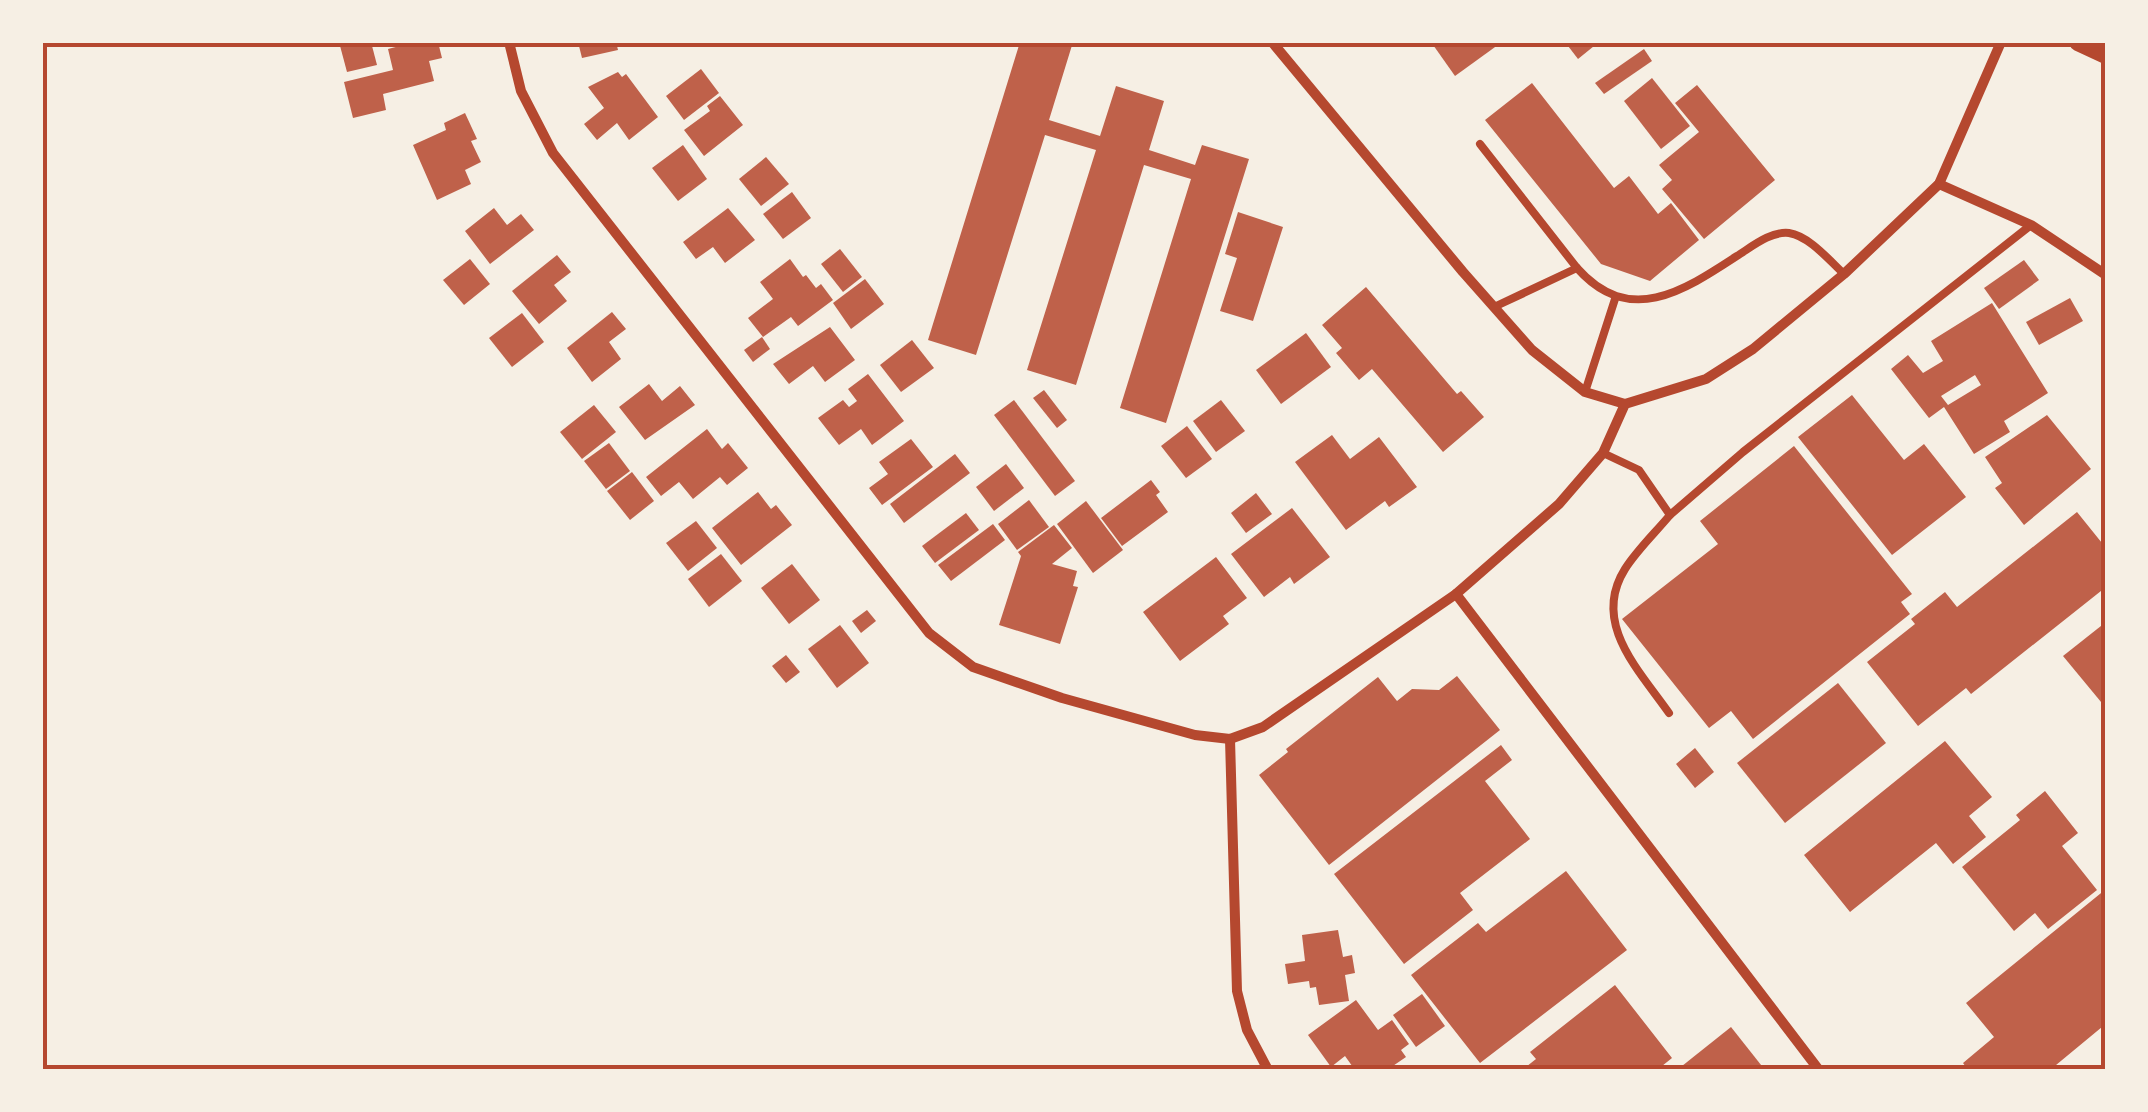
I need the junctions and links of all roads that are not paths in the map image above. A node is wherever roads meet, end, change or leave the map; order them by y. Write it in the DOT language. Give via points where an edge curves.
graph roads {
  1 [pos="509,42"];
  2 [pos="1272,42"];
  3 [pos="2001,42"];
  4 [pos="2078,42"];
  5 [pos="2106,54"];
  6 [pos="1480,144"];
  7 [pos="1938,184"];
  8 [pos="2031,225"];
  9 [pos="1577,268"];
  10 [pos="1844,274"];
  11 [pos="2106,275"];
  12 [pos="1615,298"];
  13 [pos="1494,307"];
  14 [pos="1585,392"];
  15 [pos="1625,404"];
  16 [pos="1602,453"];
  17 [pos="1670,515"];
  18 [pos="1456,594"];
  19 [pos="1669,713"];
  20 [pos="1230,739"];
  21 [pos="1268,1070"];
  22 [pos="1820,1070"];
  1 -- 20 [label="street" via="531,115 553,153 929,633 972,667 1014,684"];
  2 -- 13 [label="street"];
  3 -- 7 [label="street"];
  4 -- 5 [label="street"];
  6 -- 9 [label="lane"];
  7 -- 8 [label="street"];
  7 -- 10 [label="street"];
  8 -- 11 [label="street"];
  8 -- 17 [label="lane"];
  9 -- 12 [label="lane"];
  9 -- 13 [label="lane"];
  10 -- 12 [label="lane" via="1802,237 1785,232 1680,290 1643,301"];
  10 -- 15 [label="street" via="1784,326 1706,379"];
  12 -- 14 [label="lane"];
  13 -- 14 [label="street" via="1532,350"];
  14 -- 15 [label="street"];
  15 -- 16 [label="street"];
  16 -- 17 [label="lane" via="1639,470"];
  16 -- 18 [label="street" via="1558,504"];
  17 -- 19 [label="lane" via="1626,566 1612,606 1620,642"];
  18 -- 20 [label="street" via="1263,727"];
  18 -- 22 [label="street"];
  20 -- 21 [label="street" via="1236,992"];
}
